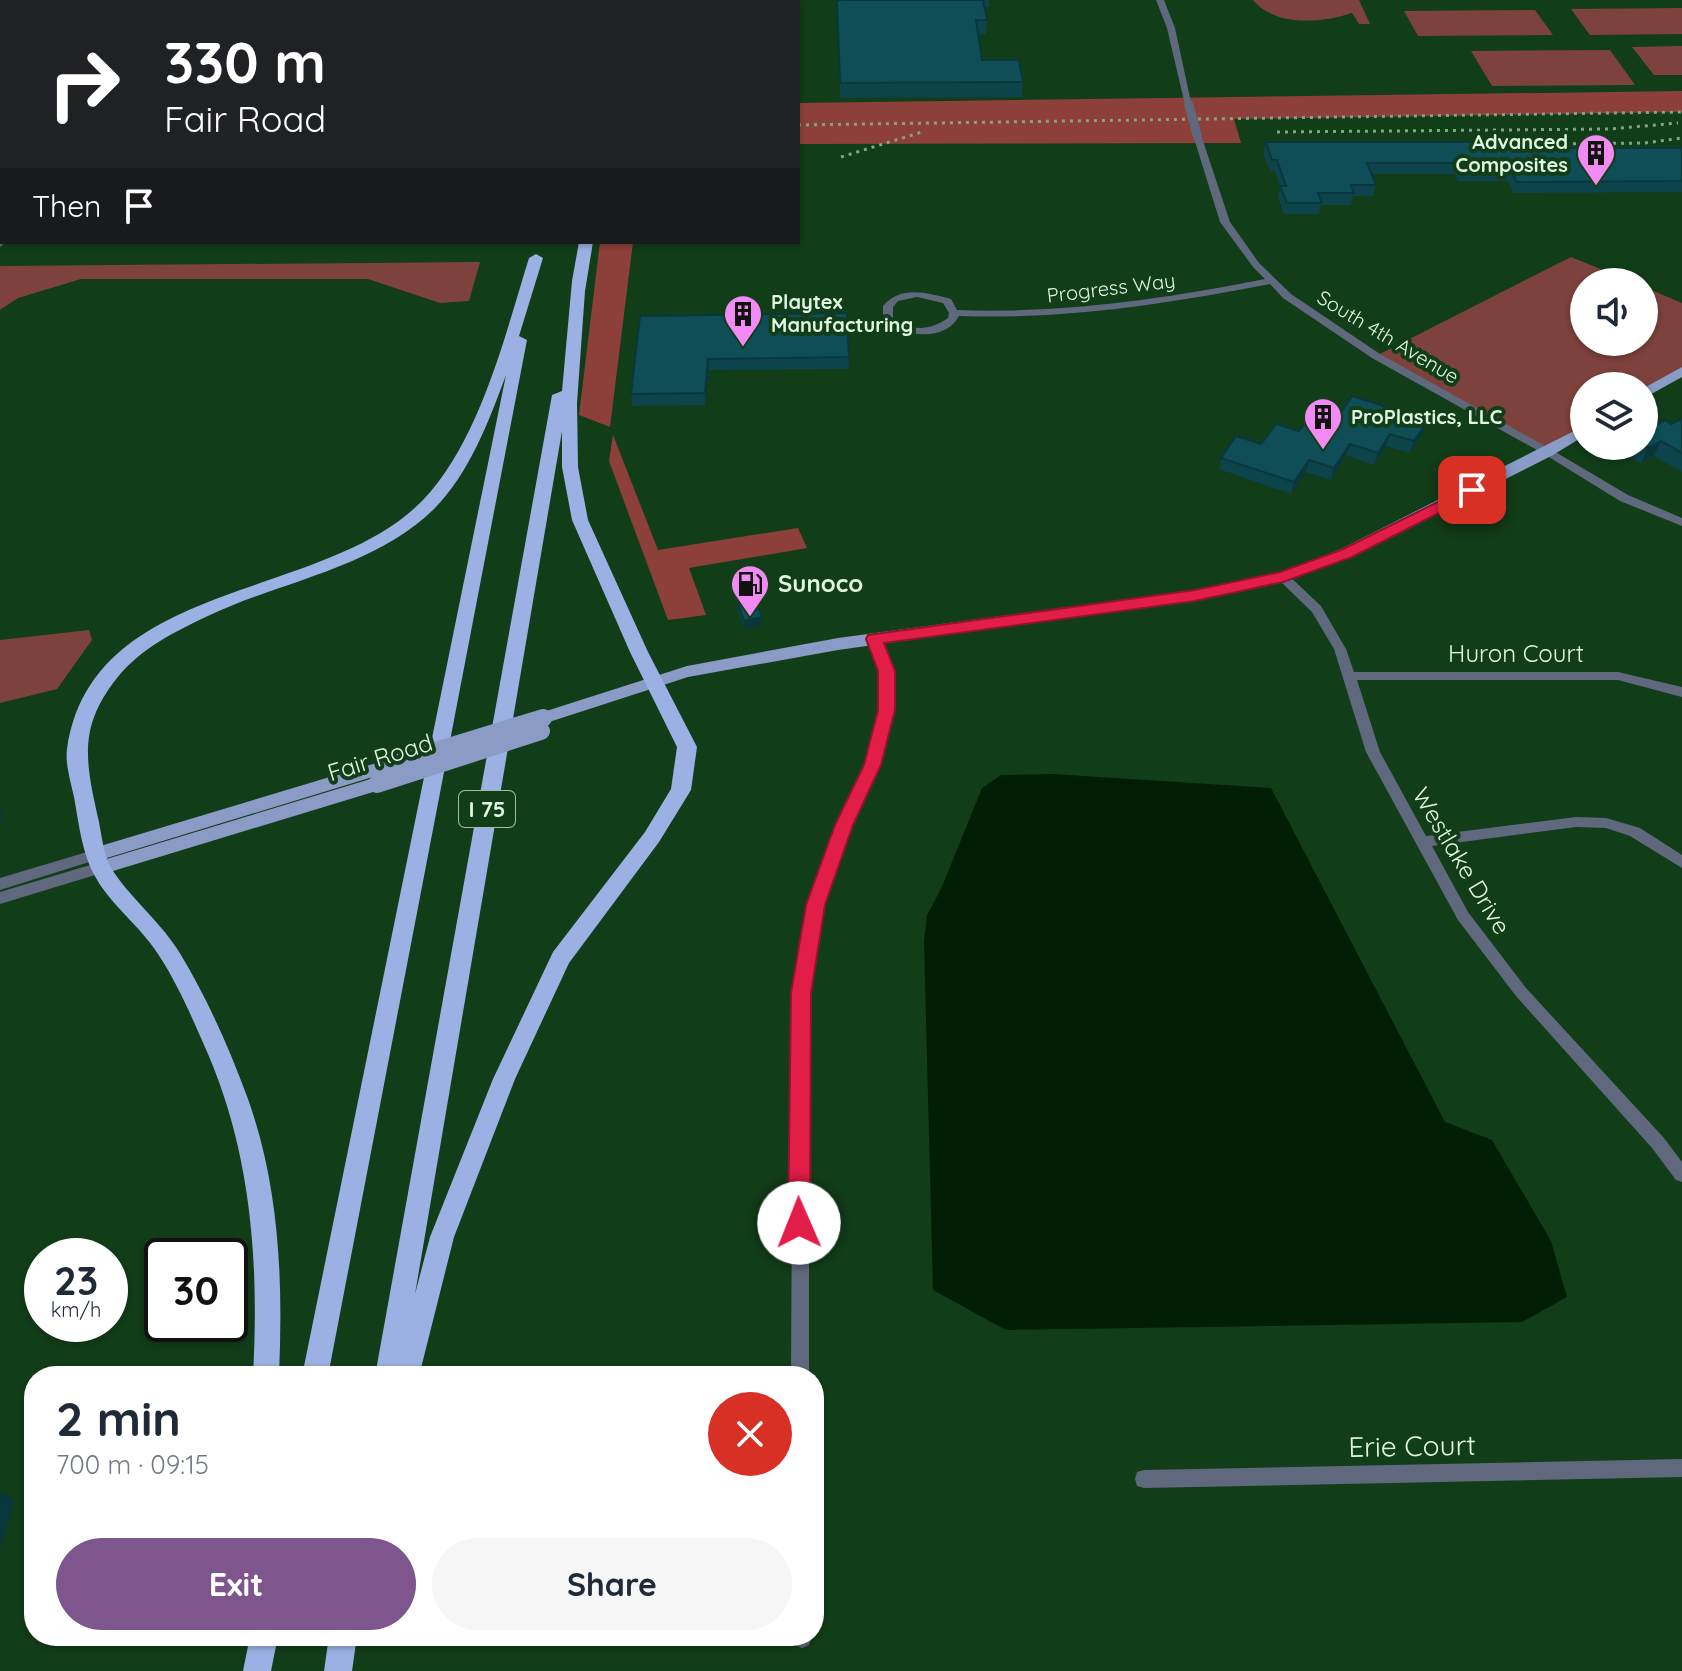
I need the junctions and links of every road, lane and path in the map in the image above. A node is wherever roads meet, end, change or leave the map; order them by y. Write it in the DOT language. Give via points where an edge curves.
graph roads {
  1 [pos="1160,0"];
  2 [pos="586,244"];
  3 [pos="537,250"];
  4 [pos="579,281"];
  5 [pos="1271,281"];
  6 [pos="954,313"];
  7 [pos="1682,371"];
  8 [pos="1658,386"];
  9 [pos="1570,439"];
  10 [pos="1548,452"];
  11 [pos="1682,522"];
  12 [pos="1283,577"];
  13 [pos="874,639"];
  14 [pos="1348,676"];
  15 [pos="657,687"];
  16 [pos="1682,692"];
  17 [pos="1422,842"];
  18 [pos="99,861"];
  19 [pos="1682,862"];
  20 [pos="0,884"];
  21 [pos="0,898"];
  22 [pos="1682,1175"];
  23 [pos="267,1366"];
  24 [pos="317,1366"];
  25 [pos="390,1366"];
  26 [pos="409,1366"];
  27 [pos="800,1366"];
  28 [pos="1682,1468"];
  29 [pos="1144,1479"];
  30 [pos="249,1646"];
  31 [pos="262,1646"];
  32 [pos="342,1646"];
  33 [pos="247,1671"];
  34 [pos="257,1671"];
  35 [pos="338,1671"];
  1 -- 5 [label="street, South 4th Avenue, bridge" via="1225,222"];
  2 -- 4 [label="highway, I 75"];
  3 -- 18 [label="highway" via="514,329 477,424 448,482 425,508 386,535 316,568 158,633 107,675 87,702 76,753"];
  3 -- 24 [label="highway, I 75"];
  4 -- 15 [label="highway" via="569,403 570,467 580,520"];
  4 -- 25 [label="highway, I 75"];
  5 -- 6 [label="street, Progress Way" via="1146,305 1042,315"];
  5 -- 10 [label="street, South 4th Avenue" via="1348,339"];
  6 -- 6 [label="street" via="947,301 917,294 895,299 886,312 901,328 924,331 946,325"];
  7 -- 8 [label="main road"];
  9 -- 10 [label="main road, Fair Road"];
  10 -- 11 [label="street, South 4th Avenue" via="1624,498"];
  10 -- 12 [label="main road, Fair Road" via="1346,553"];
  12 -- 13 [label="main road, Fair Road" via="1195,595"];
  12 -- 14 [label="street, Westlake Drive" via="1317,609 1340,649"];
  13 -- 15 [label="main road, Fair Road" via="687,672"];
  13 -- 27 [label="street" via="886,671 886,710 872,765 816,905 801,993"];
  14 -- 16 [label="street, Huron Court" via="1618,676"];
  14 -- 17 [label="street, Westlake Drive" via="1373,752"];
  15 -- 18 [label="main road, Fair Road, bridge"];
  15 -- 26 [label="highway" via="687,747 681,790 561,958 504,1079 442,1237"];
  17 -- 19 [label="street" via="1576,822 1606,823 1635,832"];
  17 -- 22 [label="street, Westlake Drive" via="1463,916 1521,992"];
  18 -- 20 [label="street, Fair Road"];
  18 -- 21 [label="street, Fair Road"];
  18 -- 23 [label="highway" via="159,938 199,1008 237,1094 266,1213 271,1297"];
  28 -- 29 [label="street, Erie Court"];
  30 -- 33 [label="highway"];
  31 -- 34 [label="highway"];
  32 -- 35 [label="highway"];
}
